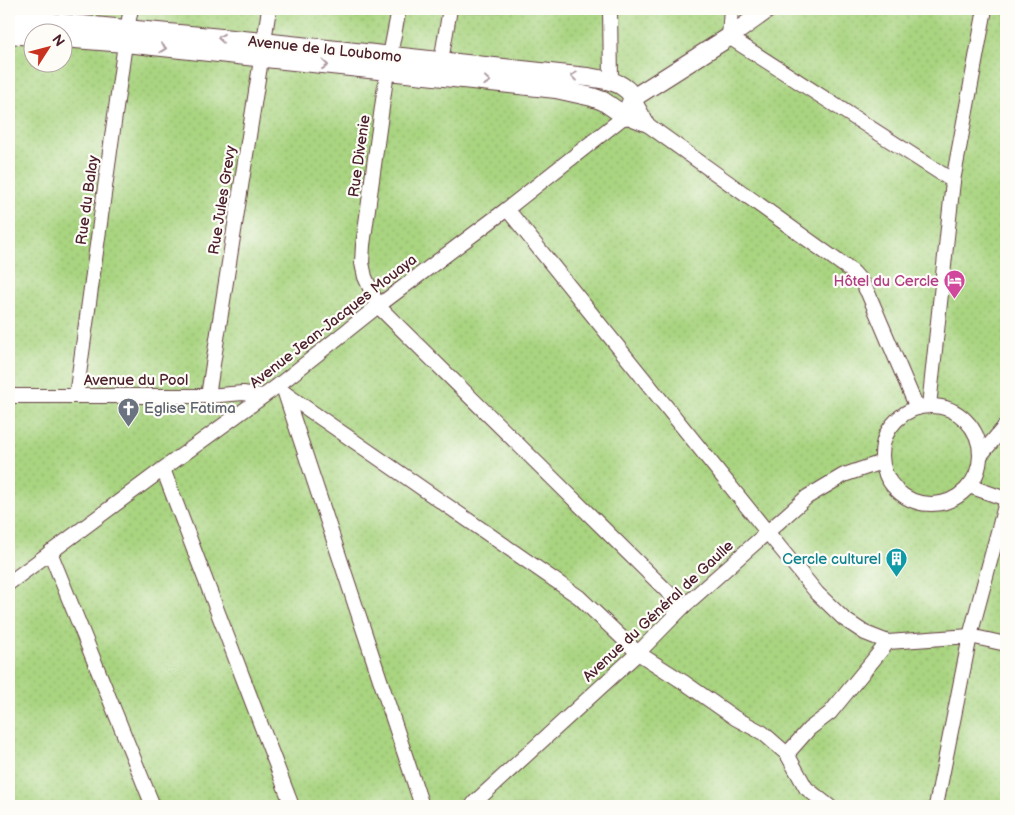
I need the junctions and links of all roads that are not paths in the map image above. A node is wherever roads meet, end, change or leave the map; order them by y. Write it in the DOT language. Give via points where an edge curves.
graph roads {
  1 [pos="131,9"];
  2 [pos="268,9"];
  3 [pos="399,9"];
  4 [pos="450,9"];
  5 [pos="610,9"];
  6 [pos="731,9"];
  7 [pos="768,9"];
  8 [pos="985,9"];
  9 [pos="9,18"];
  10 [pos="9,34"];
  11 [pos="22,35"];
  12 [pos="126,36"];
  13 [pos="729,37"];
  14 [pos="72,38"];
  15 [pos="262,50"];
  16 [pos="441,61"];
  17 [pos="389,63"];
  18 [pos="611,81"];
  19 [pos="634,98"];
  20 [pos="625,116"];
  21 [pos="648,125"];
  22 [pos="953,181"];
  23 [pos="507,209"];
  24 [pos="378,306"];
  25 [pos="281,390"];
  26 [pos="9,396"];
  27 [pos="76,396"];
  28 [pos="208,396"];
  29 [pos="263,396"];
  30 [pos="923,407"];
  31 [pos="1006,425"];
  32 [pos="980,456"];
  33 [pos="882,462"];
  34 [pos="163,469"];
  35 [pos="969,486"];
  36 [pos="1006,500"];
  37 [pos="768,533"];
  38 [pos="50,552"];
  39 [pos="9,583"];
  40 [pos="683,607"];
  41 [pos="970,636"];
  42 [pos="888,642"];
  43 [pos="1006,644"];
  44 [pos="638,653"];
  45 [pos="787,754"];
  46 [pos="477,805"];
  47 [pos="153,806"];
  48 [pos="292,806"];
  49 [pos="422,806"];
  50 [pos="829,806"];
  51 [pos="936,806"];
  1 -- 12 [label="street, Rue du Balay"];
  2 -- 15 [label="street, Rue Jules Grevy"];
  3 -- 17 [label="street, Rue Divenie"];
  4 -- 16 [label="street"];
  5 -- 18 [label="street"];
  6 -- 13 [label="street"];
  7 -- 13 [label="street"];
  8 -- 22 [label="street"];
  9 -- 12 [label="street, Avenue de la Loubomo"];
  10 -- 11 [label="street"];
  12 -- 14 [label="street, Avenue de la Loubomo"];
  12 -- 15 [label="street, Avenue de la Loubomo"];
  12 -- 27 [label="street, Rue du Balay"];
  13 -- 19 [label="street"];
  13 -- 22 [label="street"];
  15 -- 17 [label="street, Avenue de la Loubomo"];
  15 -- 28 [label="street, Rue Jules Grevy"];
  16 -- 17 [label="street, Avenue de la Loubomo"];
  18 -- 16 [label="street, Avenue de la Loubomo, one-way"];
  17 -- 20 [label="street, Avenue de la Loubomo, one-way" via="592,97"];
  17 -- 24 [label="street, Rue Divenie" via="362,245 365,277"];
  18 -- 19 [label="street, Avenue de la Loubomo" via="626,88"];
  19 -- 20 [label="street"];
  19 -- 21 [label="street"];
  20 -- 21 [label="street"];
  20 -- 23 [label="street, Avenue Jean-Jacques Mouaya"];
  21 -- 30 [label="street" via="853,272 868,293"];
  22 -- 30 [label="street"];
  23 -- 24 [label="street, Avenue Jean-Jacques Mouaya"];
  23 -- 37 [label="street"];
  24 -- 25 [label="street, Avenue Jean-Jacques Mouaya"];
  24 -- 40 [label="street"];
  25 -- 29 [label="street, Avenue Jean-Jacques Mouaya"];
  25 -- 44 [label="street" via="578,598"];
  25 -- 49 [label="street"];
  26 -- 27 [label="street, Avenue du Pool"];
  27 -- 28 [label="street, Avenue du Pool"];
  28 -- 29 [label="street, Avenue du Pool" via="243,393"];
  29 -- 34 [label="street, Avenue Jean-Jacques Mouaya"];
  30 -- 32 [label="street" via="944,408 959,415 978,440"];
  30 -- 33 [label="street" via="902,416 890,429 883,445"];
  31 -- 32 [label="street"];
  32 -- 35 [label="street" via="977,472"];
  33 -- 35 [label="street" via="895,488 918,502 946,502"];
  33 -- 37 [label="street, Avenue du Général de Gaulle" via="844,475 807,497"];
  34 -- 38 [label="street, Avenue Jean-Jacques Mouaya"];
  34 -- 48 [label="street"];
  35 -- 36 [label="street"];
  36 -- 41 [label="street"];
  37 -- 40 [label="street, Avenue du Général de Gaulle"];
  37 -- 42 [label="street" via="817,593 844,619 865,633"];
  38 -- 39 [label="street, Avenue Jean-Jacques Mouaya"];
  38 -- 47 [label="street"];
  40 -- 44 [label="street, Avenue du Général de Gaulle"];
  41 -- 42 [label="street"];
  41 -- 43 [label="street"];
  41 -- 51 [label="street"];
  42 -- 45 [label="street" via="830,713 809,729"];
  44 -- 45 [label="street" via="735,718 764,733"];
  44 -- 46 [label="street, Avenue du Général de Gaulle"];
  45 -- 50 [label="street" via="806,788"];
}
